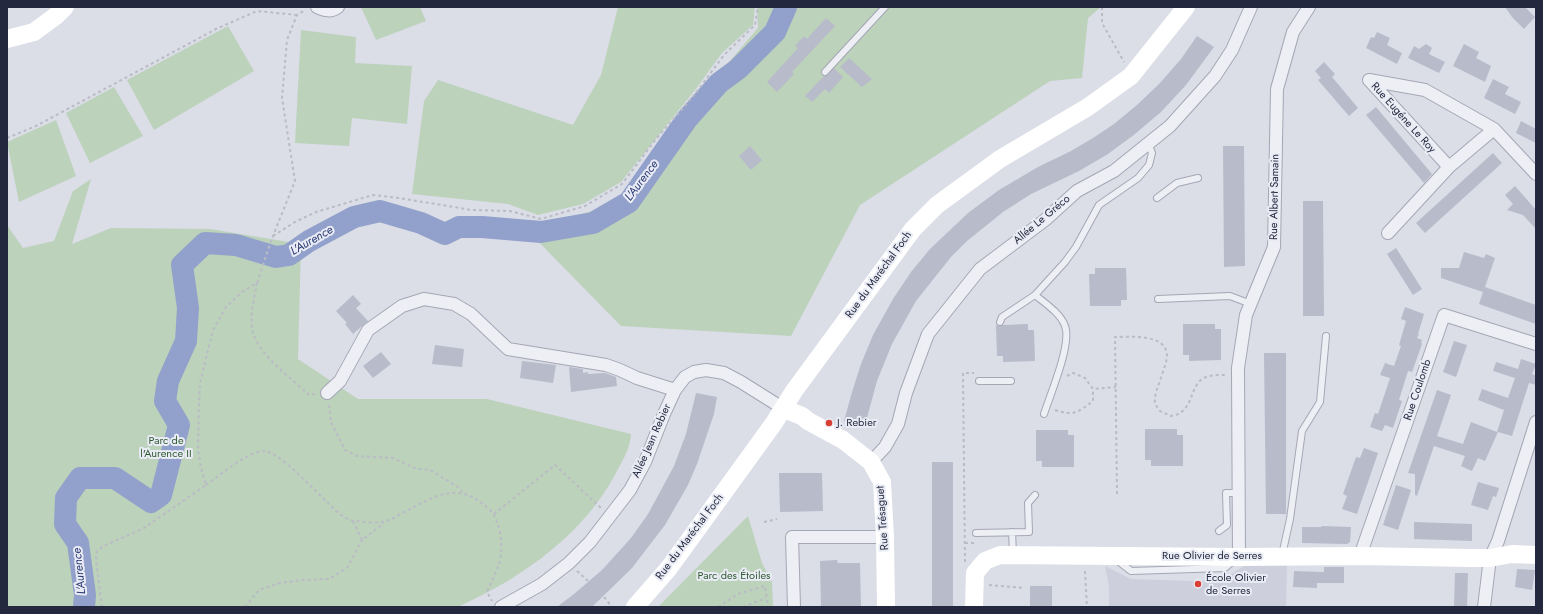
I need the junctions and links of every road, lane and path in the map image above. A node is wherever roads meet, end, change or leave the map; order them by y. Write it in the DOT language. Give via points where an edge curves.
graph roads {
  1 [pos="65,7"];
  2 [pos="310,7"];
  3 [pos="317,7"];
  4 [pos="338,7"];
  5 [pos="758,7"];
  6 [pos="885,7"];
  7 [pos="1102,7"];
  8 [pos="1186,7"];
  9 [pos="1251,7"];
  10 [pos="1309,7"];
  11 [pos="297,15"];
  12 [pos="7,39"];
  13 [pos="825,72"];
  14 [pos="1131,76"];
  15 [pos="1494,128"];
  16 [pos="7,138"];
  17 [pos="1148,144"];
  18 [pos="1449,167"];
  19 [pos="1536,174"];
  20 [pos="1198,178"];
  21 [pos="1157,198"];
  22 [pos="1388,233"];
  23 [pos="273,236"];
  24 [pos="257,283"];
  25 [pos="1035,295"];
  26 [pos="1158,299"];
  27 [pos="1251,304"];
  28 [pos="1000,322"];
  29 [pos="1326,336"];
  30 [pos="1536,344"];
  31 [pos="978,373"];
  32 [pos="1239,376"];
  33 [pos="979,381"];
  34 [pos="1011,381"];
  35 [pos="1055,382"];
  36 [pos="1116,387"];
  37 [pos="1093,389"];
  38 [pos="675,390"];
  39 [pos="327,393"];
  40 [pos="1050,397"];
  41 [pos="784,409"];
  42 [pos="1044,414"];
  43 [pos="1536,422"];
  44 [pos="871,462"];
  45 [pos="206,485"];
  46 [pos="462,492"];
  47 [pos="1240,493"];
  48 [pos="1117,494"];
  49 [pos="1035,495"];
  50 [pos="494,514"];
  51 [pos="610,517"];
  52 [pos="777,519"];
  53 [pos="353,521"];
  54 [pos="385,522"];
  55 [pos="764,522"];
  56 [pos="1219,531"];
  57 [pos="976,532"];
  58 [pos="1012,532"];
  59 [pos="885,537"];
  60 [pos="362,540"];
  61 [pos="1013,555"];
  62 [pos="1536,555"];
  63 [pos="1085,556"];
  64 [pos="1282,556"];
  65 [pos="1360,556"];
  66 [pos="1239,557"];
  67 [pos="1490,558"];
  68 [pos="568,563"];
  69 [pos="965,567"];
  70 [pos="589,582"];
  71 [pos="974,584"];
  72 [pos="1025,588"];
  73 [pos="604,597"];
  74 [pos="766,598"];
  75 [pos="497,604"];
  76 [pos="102,607"];
  77 [pos="245,607"];
  78 [pos="612,607"];
  79 [pos="635,607"];
  80 [pos="718,607"];
  81 [pos="744,607"];
  82 [pos="768,607"];
  83 [pos="794,607"];
  84 [pos="886,607"];
  85 [pos="974,607"];
  86 [pos="1086,607"];
  87 [pos="1484,607"];
  1 -- 12 [label="street" via="34,32"];
  2 -- 11 [label="path"];
  3 -- 4 [label="street" via="327,11"];
  5 -- 23 [label="path" via="755,26 724,55 622,184 585,206 541,219 510,211 472,210 373,195 316,212"];
  6 -- 13 [label="lane"];
  7 -- 14 [label="path" via="1102,23"];
  8 -- 14 [label="street, Rue du Maréchal Foch"];
  9 -- 17 [label="street, Allée Le Gréco" via="1232,50 1215,76 1170,126"];
  10 -- 27 [label="street, Rue Albert Samain" via="1293,32 1277,89 1274,247"];
  11 -- 16 [label="path" via="257,11 216,29 36,126"];
  11 -- 23 [label="path" via="287,40 282,98 295,181"];
  14 -- 41 [label="street, Rue du Maréchal Foch" via="1088,107 1000,159 937,205 913,229 794,391"];
  15 -- 18 [label="street"];
  15 -- 18 [label="street, Rue Eugéne Le Roy" via="1425,90 1369,80"];
  15 -- 19 [label="street, Rue Eugéne Le Roy"];
  17 -- 25 [label="lane" via="1152,153 1149,165 1138,178 1099,205 1076,247"];
  17 -- 44 [label="street, Allée Le Gréco" via="1114,171 1077,191 1045,220 980,269 928,334 906,393 898,424 885,446"];
  18 -- 22 [label="street"];
  20 -- 21 [label="lane" via="1177,183"];
  23 -- 24 [label="path"];
  24 -- 39 [label="path" via="252,307 253,332 262,351 309,395"];
  24 -- 45 [label="path" via="242,292 226,307 213,330 200,383 199,402 198,450"];
  25 -- 28 [label="lane" via="1002,317"];
  25 -- 35 [label="lane" via="1059,316 1066,327 1062,361"];
  26 -- 27 [label="lane" via="1230,296"];
  27 -- 32 [label="street, Rue Albert Samain" via="1246,315"];
  29 -- 64 [label="lane" via="1320,402 1302,431 1290,520"];
  30 -- 65 [label="street, Rue Coulomb" via="1444,315"];
  31 -- 69 [label="path" via="963,373"];
  32 -- 36 [label="path" via="1211,375 1203,378 1196,384 1186,407 1179,414 1171,416 1160,411 1154,398 1167,357 1166,350 1152,338 1116,337"];
  32 -- 47 [label="street, Rue Albert Samain"];
  33 -- 34 [label="lane"];
  35 -- 37 [label="path" via="1073,373 1085,378"];
  35 -- 40 [label="lane"];
  36 -- 37 [label="path"];
  36 -- 48 [label="path"];
  37 -- 40 [label="path" via="1093,401 1069,414 1051,409"];
  38 -- 39 [label="street" via="606,365 508,349 471,314 454,304 424,299 402,306 368,330 340,381"];
  38 -- 41 [label="street, Allée Jean Rebier" via="685,377 694,372 715,370 741,382"];
  38 -- 51 [label="street, Allée Jean Rebier" via="645,462 630,490"];
  39 -- 46 [label="path" via="331,422 345,450 357,456 393,458 432,471"];
  40 -- 42 [label="lane"];
  41 -- 44 [label="street, Rue Trésaguet" via="802,416 843,440"];
  41 -- 79 [label="street, Rue du Maréchal Foch" via="669,568"];
  43 -- 67 [label="street" via="1498,541"];
  44 -- 59 [label="street, Rue Trésaguet" via="882,482"];
  45 -- 53 [label="path" via="246,457 263,451 278,456 340,514"];
  45 -- 76 [label="path" via="144,528 97,551"];
  46 -- 50 [label="path" via="482,502"];
  46 -- 54 [label="path" via="434,498"];
  47 -- 56 [label="lane" via="1226,493 1227,525"];
  47 -- 66 [label="street, Rue Albert Samain"];
  49 -- 58 [label="lane" via="1028,503 1029,532"];
  50 -- 51 [label="path" via="555,464"];
  50 -- 75 [label="path" via="499,526 501,550 499,564 487,592"];
  51 -- 68 [label="street, Allée Jean Rebier" via="590,542"];
  52 -- 55 [label="path"];
  53 -- 54 [label="path"];
  53 -- 60 [label="path"];
  54 -- 60 [label="path"];
  57 -- 58 [label="lane"];
  58 -- 61 [label="lane"];
  59 -- 83 [label="street" via="792,537"];
  59 -- 84 [label="street, Rue Trésaguet"];
  60 -- 77 [label="path" via="347,568 329,579 280,583 259,590"];
  61 -- 63 [label="street, Rue Olivier de Serres"];
  61 -- 71 [label="street, Rue Olivier de Serres" via="1000,555 985,561 975,573"];
  62 -- 67 [label="street, Rue Olivier de Serres" via="1512,554"];
  63 -- 66 [label="street, Rue Olivier de Serres"];
  63 -- 86 [label="path"];
  64 -- 65 [label="street, Rue Olivier de Serres"];
  64 -- 66 [label="street, Rue Olivier de Serres"];
  65 -- 67 [label="street, Rue Olivier de Serres"];
  67 -- 87 [label="street"];
  68 -- 70 [label="path"];
  68 -- 75 [label="street, Allée Jean Rebier" via="542,584"];
  71 -- 72 [label="path"];
  71 -- 85 [label="street, Rue Olivier de Serres"];
  73 -- 78 [label="path"];
  74 -- 80 [label="path" via="765,586 738,594"];
  74 -- 81 [label="path"];
  74 -- 82 [label="path"];
}
